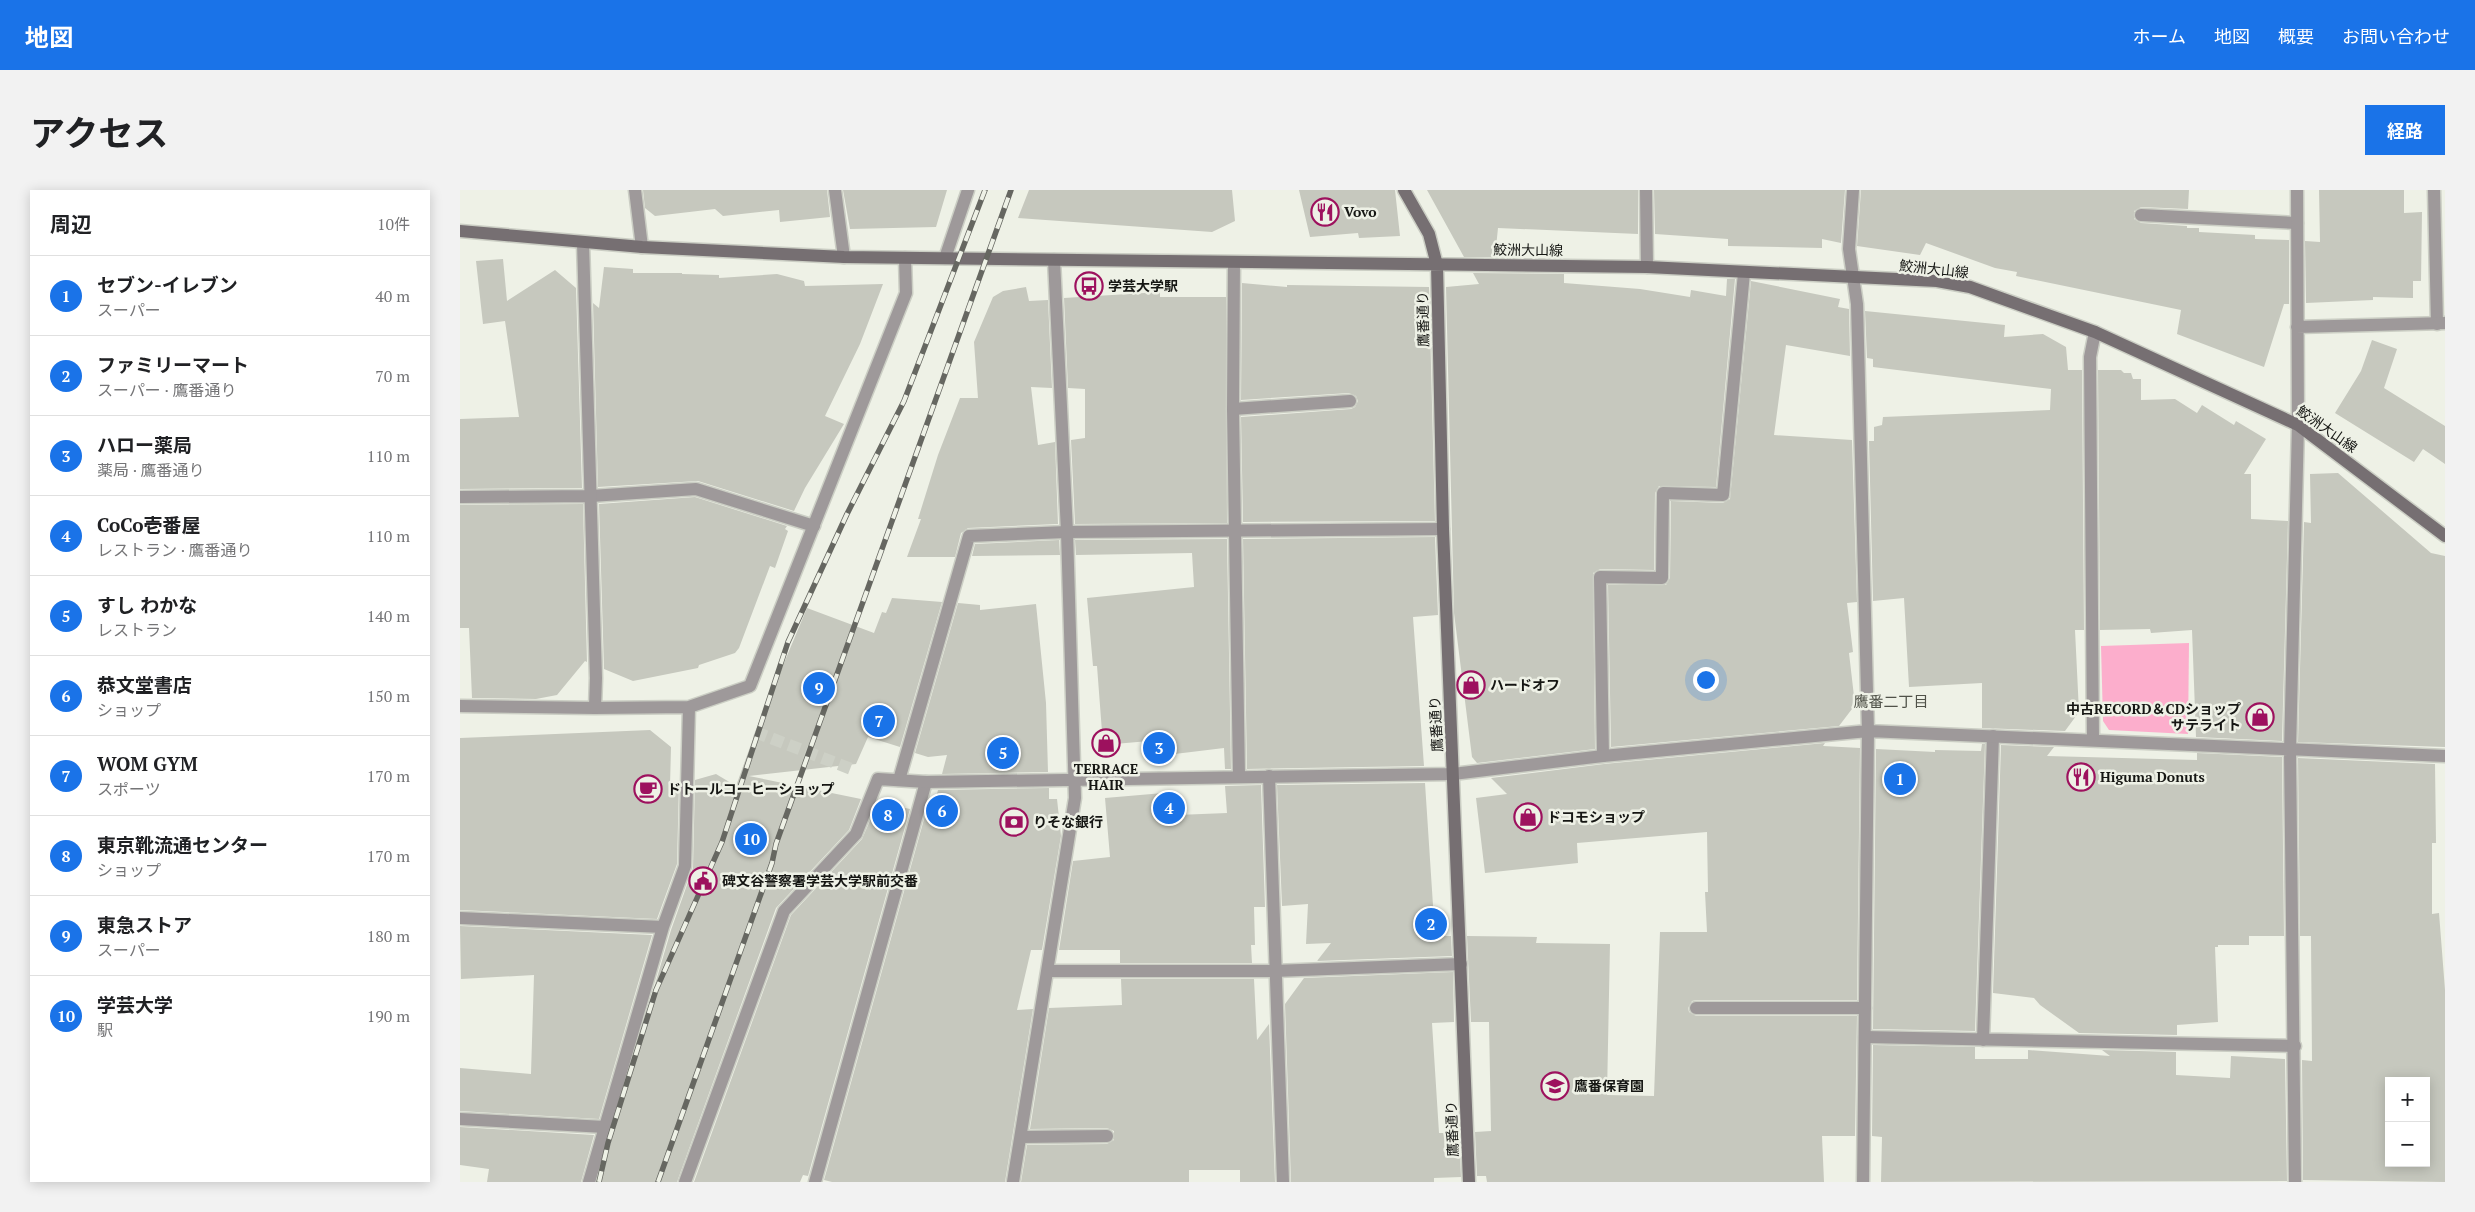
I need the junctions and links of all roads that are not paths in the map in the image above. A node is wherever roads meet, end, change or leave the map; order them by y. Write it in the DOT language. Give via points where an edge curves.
graph roads {
  1 [pos="634,190"];
  2 [pos="835,190"];
  3 [pos="968,190"];
  4 [pos="1404,190"];
  5 [pos="1646,190"];
  6 [pos="1853,190"];
  7 [pos="2297,190"];
  8 [pos="2434,190"];
  9 [pos="2141,215"];
  10 [pos="2297,223"];
  11 [pos="460,231"];
  12 [pos="583,243"];
  13 [pos="642,247"];
  14 [pos="844,257"];
  15 [pos="905,258"];
  16 [pos="945,258"];
  17 [pos="1054,260"];
  18 [pos="1234,263"];
  19 [pos="1437,265"];
  20 [pos="1646,267"];
  21 [pos="1744,273"];
  22 [pos="1855,278"];
  23 [pos="2441,324"];
  24 [pos="2297,327"];
  25 [pos="2096,332"];
  26 [pos="1350,401"];
  27 [pos="1233,409"];
  28 [pos="2298,425"];
  29 [pos="591,496"];
  30 [pos="460,497"];
  31 [pos="814,526"];
  32 [pos="1443,529"];
  33 [pos="1236,530"];
  34 [pos="1066,532"];
  35 [pos="2445,536"];
  36 [pos="460,706"];
  37 [pos="689,707"];
  38 [pos="595,708"];
  39 [pos="1868,731"];
  40 [pos="1994,736"];
  41 [pos="2093,740"];
  42 [pos="2290,750"];
  43 [pos="1603,756"];
  44 [pos="2445,756"];
  45 [pos="1453,774"];
  46 [pos="1239,776"];
  47 [pos="1268,776"];
  48 [pos="1074,779"];
  49 [pos="899,780"];
  50 [pos="926,782"];
  51 [pos="460,918"];
  52 [pos="663,927"];
  53 [pos="1462,964"];
  54 [pos="1048,971"];
  55 [pos="1274,971"];
  56 [pos="1696,1008"];
  57 [pos="1865,1008"];
  58 [pos="1865,1037"];
  59 [pos="1982,1040"];
  60 [pos="2295,1046"];
  61 [pos="460,1119"];
  62 [pos="604,1127"];
  63 [pos="1107,1136"];
  64 [pos="1021,1137"];
  65 [pos="589,1182"];
  66 [pos="685,1182"];
  67 [pos="815,1182"];
  68 [pos="1013,1182"];
  69 [pos="1283,1182"];
  70 [pos="1468,1182"];
  71 [pos="1864,1182"];
  72 [pos="2294,1182"];
  1 -- 13 [label="street"];
  2 -- 14 [label="street"];
  3 -- 16 [label="street"];
  4 -- 19 [label="street" via="1429,234"];
  5 -- 20 [label="street"];
  6 -- 22 [label="street" via="1849,249"];
  7 -- 10 [label="street"];
  8 -- 23 [label="street"];
  9 -- 10 [label="street"];
  10 -- 24 [label="street"];
  11 -- 12 [label="street, 鮫洲大山線"];
  12 -- 13 [label="street, 鮫洲大山線"];
  12 -- 29 [label="street"];
  13 -- 14 [label="street, 鮫洲大山線"];
  14 -- 15 [label="street, 鮫洲大山線"];
  15 -- 16 [label="street, 鮫洲大山線"];
  15 -- 31 [label="street" via="906,293"];
  16 -- 17 [label="street, 鮫洲大山線"];
  17 -- 18 [label="street, 鮫洲大山線"];
  17 -- 34 [label="street"];
  18 -- 19 [label="street, 鮫洲大山線"];
  18 -- 27 [label="street"];
  19 -- 20 [label="street, 鮫洲大山線"];
  19 -- 32 [label="street, 鷹番通り"];
  20 -- 21 [label="street, 鮫洲大山線"];
  21 -- 22 [label="street, 鮫洲大山線"];
  21 -- 43 [label="street" via="1722,495 1663,493 1662,578 1600,577"];
  22 -- 25 [label="street, 鮫洲大山線" via="1938,281 1970,287"];
  22 -- 39 [label="street"];
  23 -- 24 [label="street"];
  24 -- 28 [label="street"];
  25 -- 28 [label="street, 鮫洲大山線"];
  25 -- 41 [label="street" via="2090,357"];
  26 -- 27 [label="street"];
  27 -- 33 [label="street"];
  28 -- 35 [label="street, 鮫洲大山線"];
  28 -- 42 [label="street"];
  29 -- 30 [label="street"];
  29 -- 31 [label="street" via="696,489"];
  29 -- 38 [label="street"];
  31 -- 37 [label="street" via="750,686"];
  32 -- 33 [label="street"];
  32 -- 45 [label="street, 鷹番通り"];
  33 -- 34 [label="street"];
  33 -- 46 [label="street"];
  34 -- 48 [label="street"];
  34 -- 49 [label="street" via="969,536"];
  36 -- 38 [label="street"];
  37 -- 38 [label="street"];
  37 -- 52 [label="street" via="685,866"];
  39 -- 40 [label="street"];
  39 -- 43 [label="street"];
  39 -- 57 [label="street"];
  40 -- 41 [label="street"];
  40 -- 59 [label="street"];
  41 -- 42 [label="street"];
  42 -- 44 [label="street"];
  42 -- 60 [label="street"];
  43 -- 45 [label="street"];
  45 -- 47 [label="street"];
  45 -- 53 [label="street, 鷹番通り"];
  46 -- 47 [label="street"];
  46 -- 48 [label="street"];
  47 -- 55 [label="street"];
  48 -- 50 [label="street"];
  48 -- 54 [label="street" via="1075,798"];
  49 -- 50 [label="street"];
  49 -- 66 [label="street" via="878,779 856,834 784,910"];
  50 -- 67 [label="street"];
  51 -- 52 [label="street"];
  52 -- 62 [label="street"];
  53 -- 55 [label="street"];
  53 -- 70 [label="street, 鷹番通り"];
  54 -- 55 [label="street"];
  54 -- 64 [label="street"];
  55 -- 69 [label="street"];
  56 -- 57 [label="street"];
  57 -- 58 [label="street"];
  58 -- 59 [label="street"];
  58 -- 71 [label="street"];
  59 -- 60 [label="street"];
  60 -- 72 [label="street"];
  61 -- 62 [label="street"];
  62 -- 65 [label="street"];
  63 -- 64 [label="street"];
  64 -- 68 [label="street"];
}
